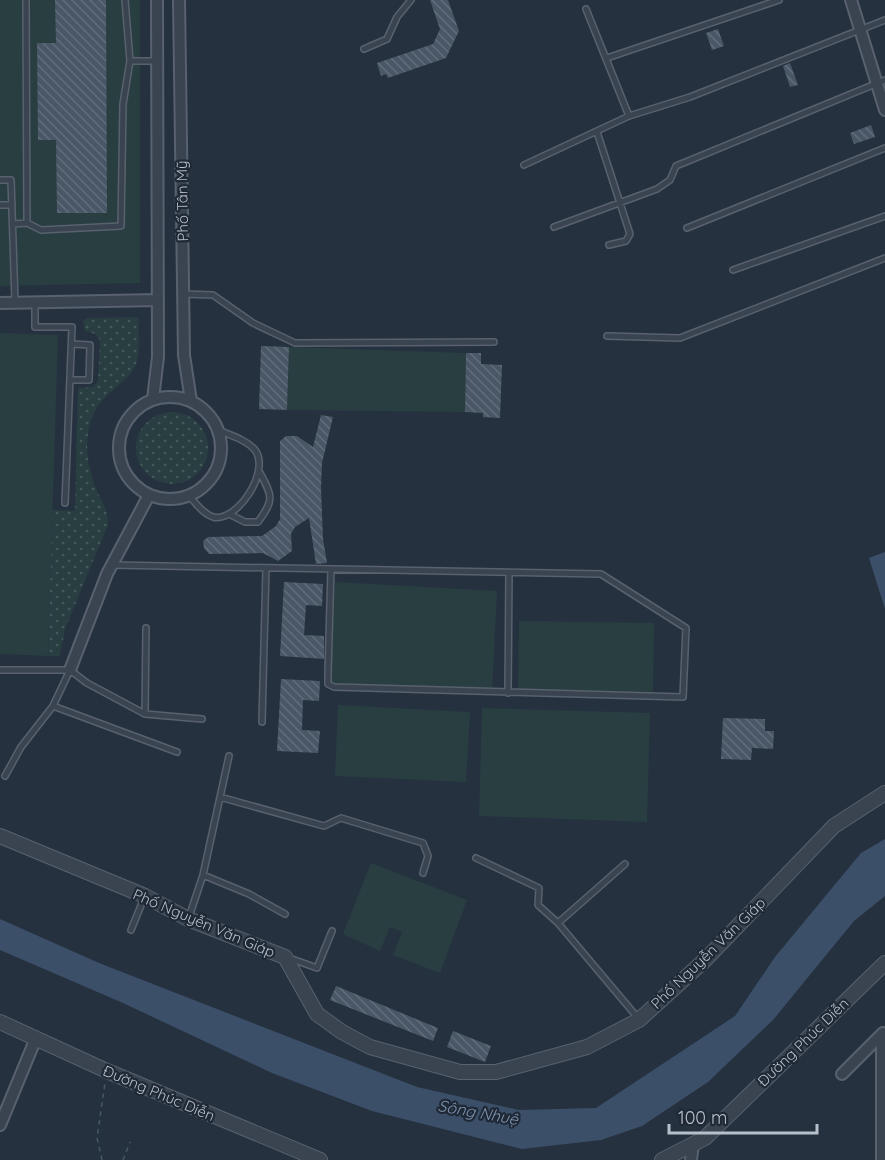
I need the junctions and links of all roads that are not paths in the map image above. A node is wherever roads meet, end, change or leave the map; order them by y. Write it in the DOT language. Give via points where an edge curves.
graph roads {
  1 [pos="26,0"];
  2 [pos="124,0"];
  3 [pos="157,0"];
  4 [pos="179,0"];
  5 [pos="411,0"];
  6 [pos="779,0"];
  7 [pos="851,0"];
  8 [pos="586,9"];
  9 [pos="885,20"];
  10 [pos="860,29"];
  11 [pos="364,50"];
  12 [pos="607,58"];
  13 [pos="130,61"];
  14 [pos="157,61"];
  15 [pos="881,81"];
  16 [pos="885,110"];
  17 [pos="629,116"];
  18 [pos="597,132"];
  19 [pos="885,148"];
  20 [pos="524,165"];
  21 [pos="0,180"];
  22 [pos="621,202"];
  23 [pos="0,205"];
  24 [pos="12,205"];
  25 [pos="885,216"];
  26 [pos="27,223"];
  27 [pos="12,224"];
  28 [pos="554,227"];
  29 [pos="687,228"];
  30 [pos="609,245"];
  31 [pos="885,258"];
  32 [pos="733,270"];
  33 [pos="183,294"];
  34 [pos="158,300"];
  35 [pos="35,302"];
  36 [pos="0,303"];
  37 [pos="15,303"];
  38 [pos="607,336"];
  39 [pos="494,342"];
  40 [pos="72,344"];
  41 [pos="70,380"];
  42 [pos="153,399"];
  43 [pos="192,401"];
  44 [pos="218,430"];
  45 [pos="260,473"];
  46 [pos="149,495"];
  47 [pos="189,496"];
  48 [pos="65,503"];
  49 [pos="231,515"];
  50 [pos="112,565"];
  51 [pos="266,568"];
  52 [pos="332,569"];
  53 [pos="509,573"];
  54 [pos="146,628"];
  55 [pos="0,670"];
  56 [pos="70,670"];
  57 [pos="508,693"];
  58 [pos="53,706"];
  59 [pos="145,714"];
  60 [pos="202,718"];
  61 [pos="262,722"];
  62 [pos="177,752"];
  63 [pos="230,756"];
  64 [pos="5,776"];
  65 [pos="885,793"];
  66 [pos="220,796"];
  67 [pos="0,836"];
  68 [pos="476,858"];
  69 [pos="625,864"];
  70 [pos="423,873"];
  71 [pos="203,875"];
  72 [pos="145,896"];
  73 [pos="285,915"];
  74 [pos="188,919"];
  75 [pos="558,923"];
  76 [pos="130,930"];
  77 [pos="332,931"];
  78 [pos="285,957"];
  79 [pos="885,963"];
  80 [pos="639,1020"];
  81 [pos="0,1022"];
  82 [pos="883,1032"];
  83 [pos="36,1038"];
  84 [pos="842,1074"];
  85 [pos="0,1125"];
  86 [pos="693,1144"];
  87 [pos="320,1160"];
  88 [pos="662,1160"];
  89 [pos="691,1160"];
  90 [pos="882,1160"];
  1 -- 26 [label="lane"];
  2 -- 13 [label="lane"];
  3 -- 14 [label="street, Phố Tân Mỹ"];
  4 -- 33 [label="street, Phố Tân Mỹ"];
  5 -- 11 [label="lane" via="387,39"];
  6 -- 12 [label="lane"];
  7 -- 10 [label="street"];
  8 -- 12 [label="lane"];
  9 -- 10 [label="lane"];
  10 -- 15 [label="street"];
  10 -- 17 [label="lane" via="690,98"];
  12 -- 17 [label="lane"];
  13 -- 14 [label="lane"];
  13 -- 26 [label="lane" via="123,104 121,226 41,230"];
  14 -- 34 [label="street, Phố Tân Mỹ"];
  15 -- 16 [label="street"];
  15 -- 22 [label="lane" via="676,166 670,180 657,189"];
  17 -- 18 [label="lane"];
  18 -- 20 [label="lane"];
  18 -- 22 [label="lane"];
  19 -- 29 [label="lane"];
  21 -- 24 [label="lane" via="11,180"];
  22 -- 28 [label="lane"];
  22 -- 30 [label="lane" via="629,238"];
  23 -- 24 [label="lane"];
  24 -- 27 [label="lane"];
  25 -- 32 [label="lane"];
  26 -- 27 [label="lane"];
  27 -- 37 [label="lane"];
  31 -- 38 [label="lane" via="680,338"];
  33 -- 39 [label="lane" via="213,295 253,323 295,342"];
  33 -- 43 [label="street, Phố Tân Mỹ" via="184,355"];
  34 -- 35 [label="street"];
  34 -- 42 [label="street, Phố Tân Mỹ"];
  35 -- 37 [label="street"];
  35 -- 40 [label="lane" via="35,327 72,327"];
  36 -- 37 [label="street"];
  40 -- 41 [label="lane"];
  40 -- 41 [label="lane" via="90,345 89,380"];
  41 -- 48 [label="lane"];
  42 -- 43 [label="street" via="166,396"];
  42 -- 46 [label="street" via="126,421 119,455 130,478"];
  43 -- 44 [label="street" via="203,408"];
  44 -- 45 [label="lane" via="254,449"];
  44 -- 47 [label="street" via="222,445 217,469 203,488"];
  45 -- 49 [label="lane"];
  45 -- 49 [label="lane" via="271,493 270,506 258,522 245,522"];
  46 -- 47 [label="street" via="163,499"];
  46 -- 50 [label="street"];
  47 -- 49 [label="lane" via="206,514 223,518"];
  50 -- 51 [label="lane"];
  50 -- 56 [label="street"];
  51 -- 52 [label="lane"];
  51 -- 61 [label="lane"];
  52 -- 53 [label="lane"];
  52 -- 57 [label="lane" via="328,684"];
  53 -- 57 [label="lane"];
  53 -- 57 [label="lane" via="601,574 686,628 682,697"];
  54 -- 59 [label="lane"];
  55 -- 56 [label="lane"];
  56 -- 58 [label="lane"];
  56 -- 59 [label="lane"];
  58 -- 62 [label="lane"];
  58 -- 64 [label="lane" via="21,747"];
  59 -- 60 [label="lane"];
  63 -- 66 [label="lane"];
  65 -- 80 [label="street, Phố Nguyễn Văn Giáp" via="834,826 705,960"];
  66 -- 70 [label="lane" via="324,826 341,818 423,843 428,856"];
  66 -- 71 [label="lane"];
  67 -- 72 [label="street, Phố Nguyễn Văn Giáp"];
  68 -- 75 [label="lane" via="539,888 538,905"];
  69 -- 75 [label="lane"];
  71 -- 73 [label="lane" via="249,894"];
  71 -- 74 [label="lane"];
  72 -- 74 [label="street, Phố Nguyễn Văn Giáp"];
  72 -- 76 [label="lane"];
  74 -- 78 [label="street, Phố Nguyễn Văn Giáp"];
  75 -- 80 [label="lane"];
  77 -- 78 [label="lane" via="317,968"];
  78 -- 80 [label="street, Phố Nguyễn Văn Giáp" via="317,1014 342,1032 370,1047 460,1072 496,1072 544,1060 595,1043"];
  79 -- 86 [label="street, Đường Phúc Diễn" via="705,1138"];
  81 -- 83 [label="street, Đường Phúc Diễn"];
  82 -- 84 [label="street"];
  82 -- 90 [label="street"];
  83 -- 85 [label="street"];
  83 -- 87 [label="street, Đường Phúc Diễn"];
  86 -- 88 [label="street, Đường Phúc Diễn"];
  86 -- 89 [label="street"];
}
